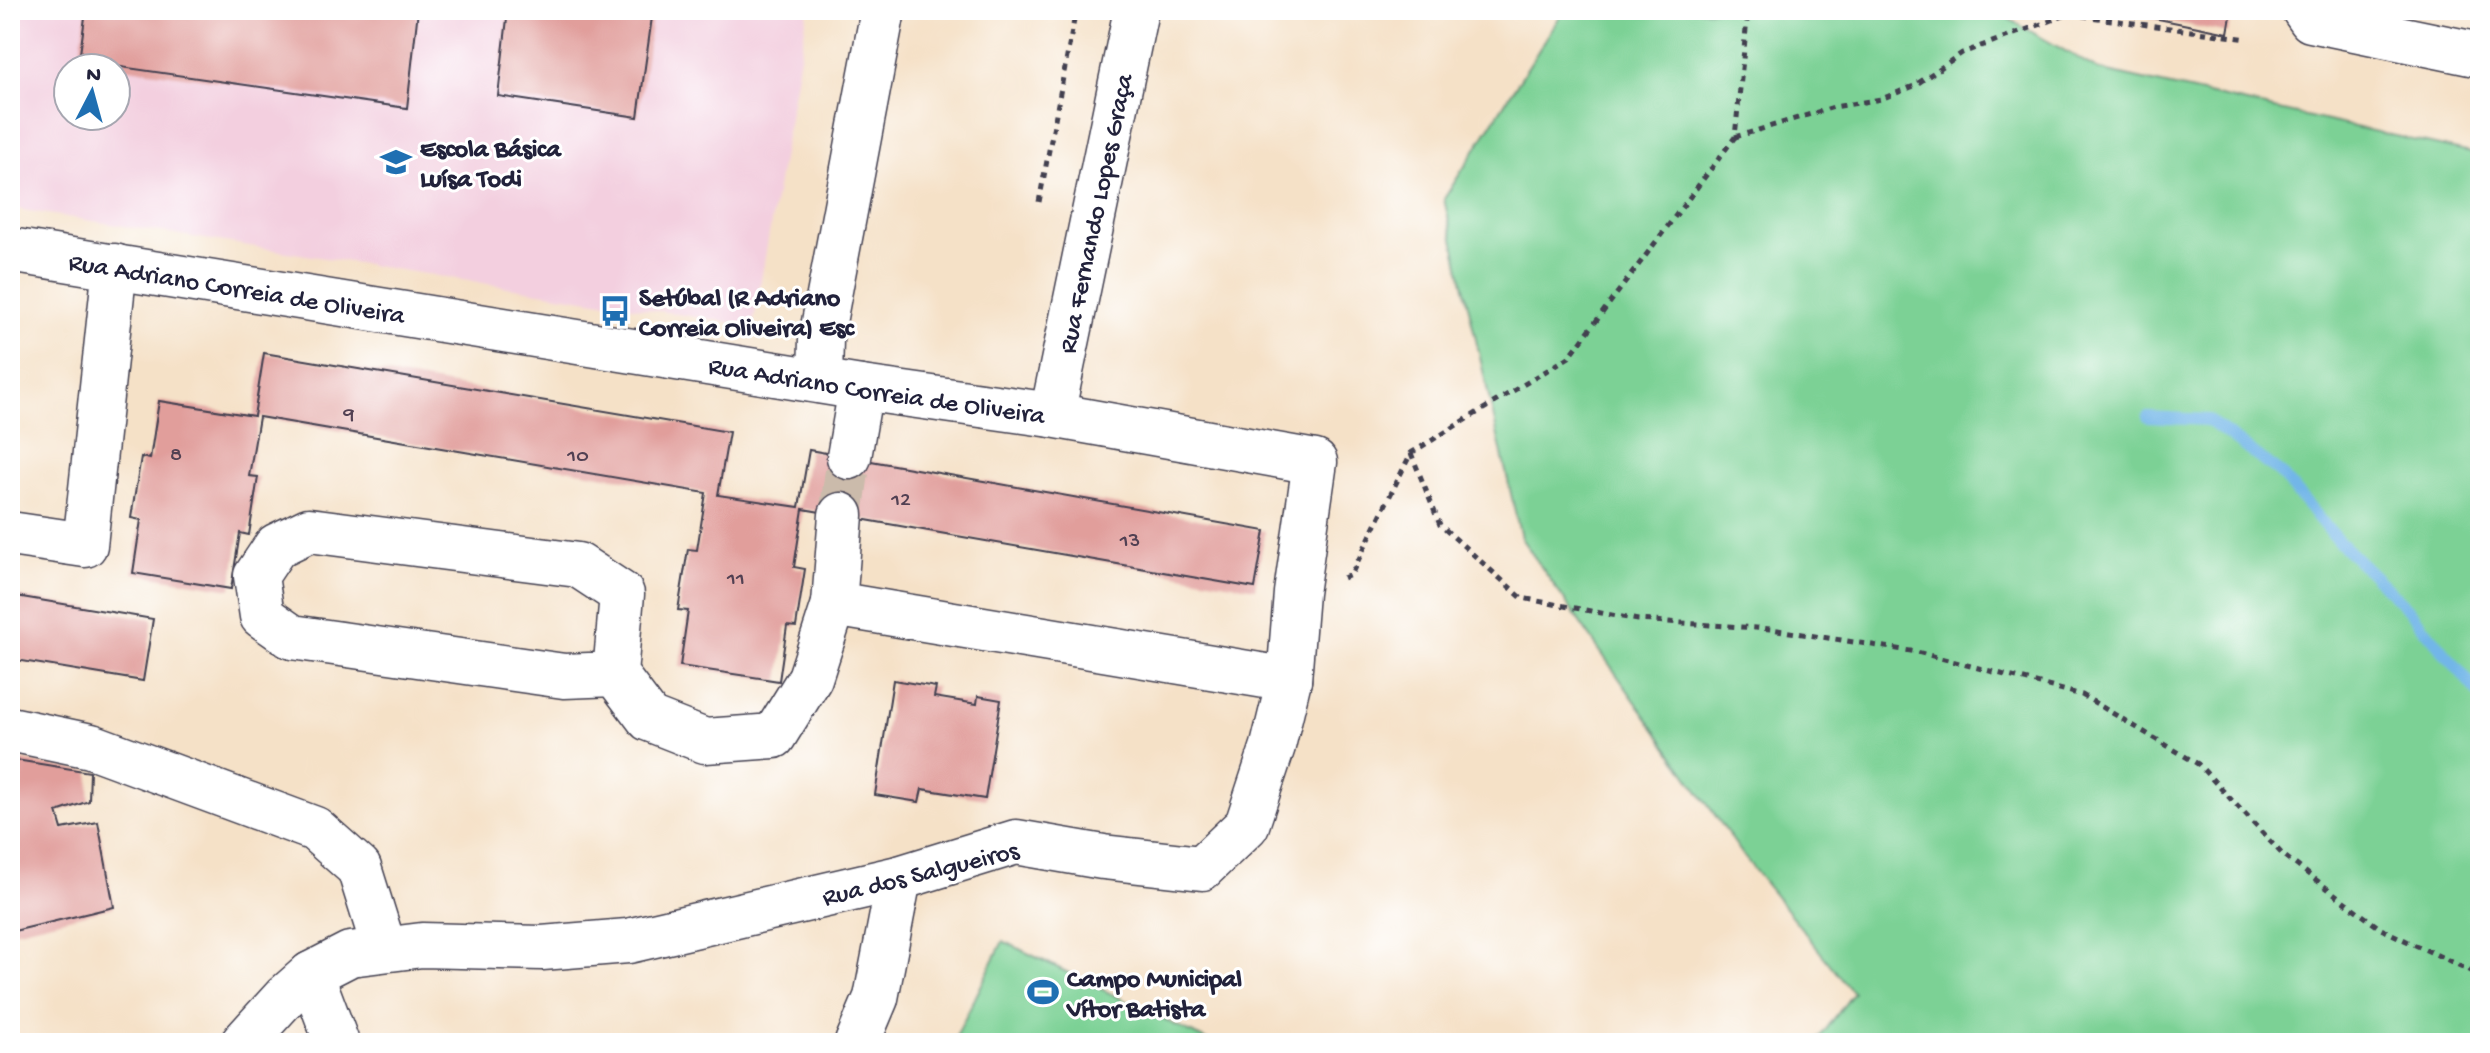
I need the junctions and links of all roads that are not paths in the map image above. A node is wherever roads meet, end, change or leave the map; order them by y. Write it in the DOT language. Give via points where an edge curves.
graph roads {
  1 [pos="883,10"];
  2 [pos="1136,10"];
  3 [pos="2304,10"];
  4 [pos="2480,55"];
  5 [pos="10,250"];
  6 [pos="115,266"];
  7 [pos="840,384"];
  8 [pos="1052,415"];
  9 [pos="849,457"];
  10 [pos="1315,462"];
  11 [pos="841,515"];
  12 [pos="10,534"];
  13 [pos="834,604"];
  14 [pos="615,674"];
  15 [pos="1289,680"];
  16 [pos="10,729"];
  17 [pos="899,878"];
  18 [pos="384,948"];
  19 [pos="311,974"];
  20 [pos="850,1041"];
  21 [pos="243,1043"];
  22 [pos="337,1043"];
  1 -- 7 [label="street" via="821,338"];
  2 -- 8 [label="street, Rua Fernando Lopes Graça"];
  3 -- 4 [label="street" via="2311,20"];
  5 -- 6 [label="street, Rua Adriano Correia de Oliveira"];
  6 -- 7 [label="street, Rua Adriano Correia de Oliveira"];
  6 -- 12 [label="street" via="85,545"];
  7 -- 8 [label="street, Rua Adriano Correia de Oliveira"];
  7 -- 9 [label="street"];
  8 -- 10 [label="street, Rua Adriano Correia de Oliveira"];
  10 -- 15 [label="street, Rua dos Salgueiros"];
  11 -- 13 [label="street"];
  13 -- 14 [label="street" via="810,678 774,736 705,741 649,719"];
  13 -- 15 [label="street"];
  14 -- 14 [label="street" via="622,594 578,565 309,530 276,546 256,576 262,616 292,637 564,676"];
  15 -- 17 [label="street, Rua dos Salgueiros" via="1247,825 1202,868 1016,842"];
  16 -- 18 [label="street" via="91,746 315,829 359,868"];
  17 -- 18 [label="street, Rua dos Salgueiros" via="628,941 542,948"];
  17 -- 20 [label="street" via="876,998"];
  18 -- 19 [label="street, Rua dos Salgueiros" via="350,954"];
  19 -- 21 [label="street, Rua dos Salgueiros"];
  19 -- 22 [label="street"];
}
